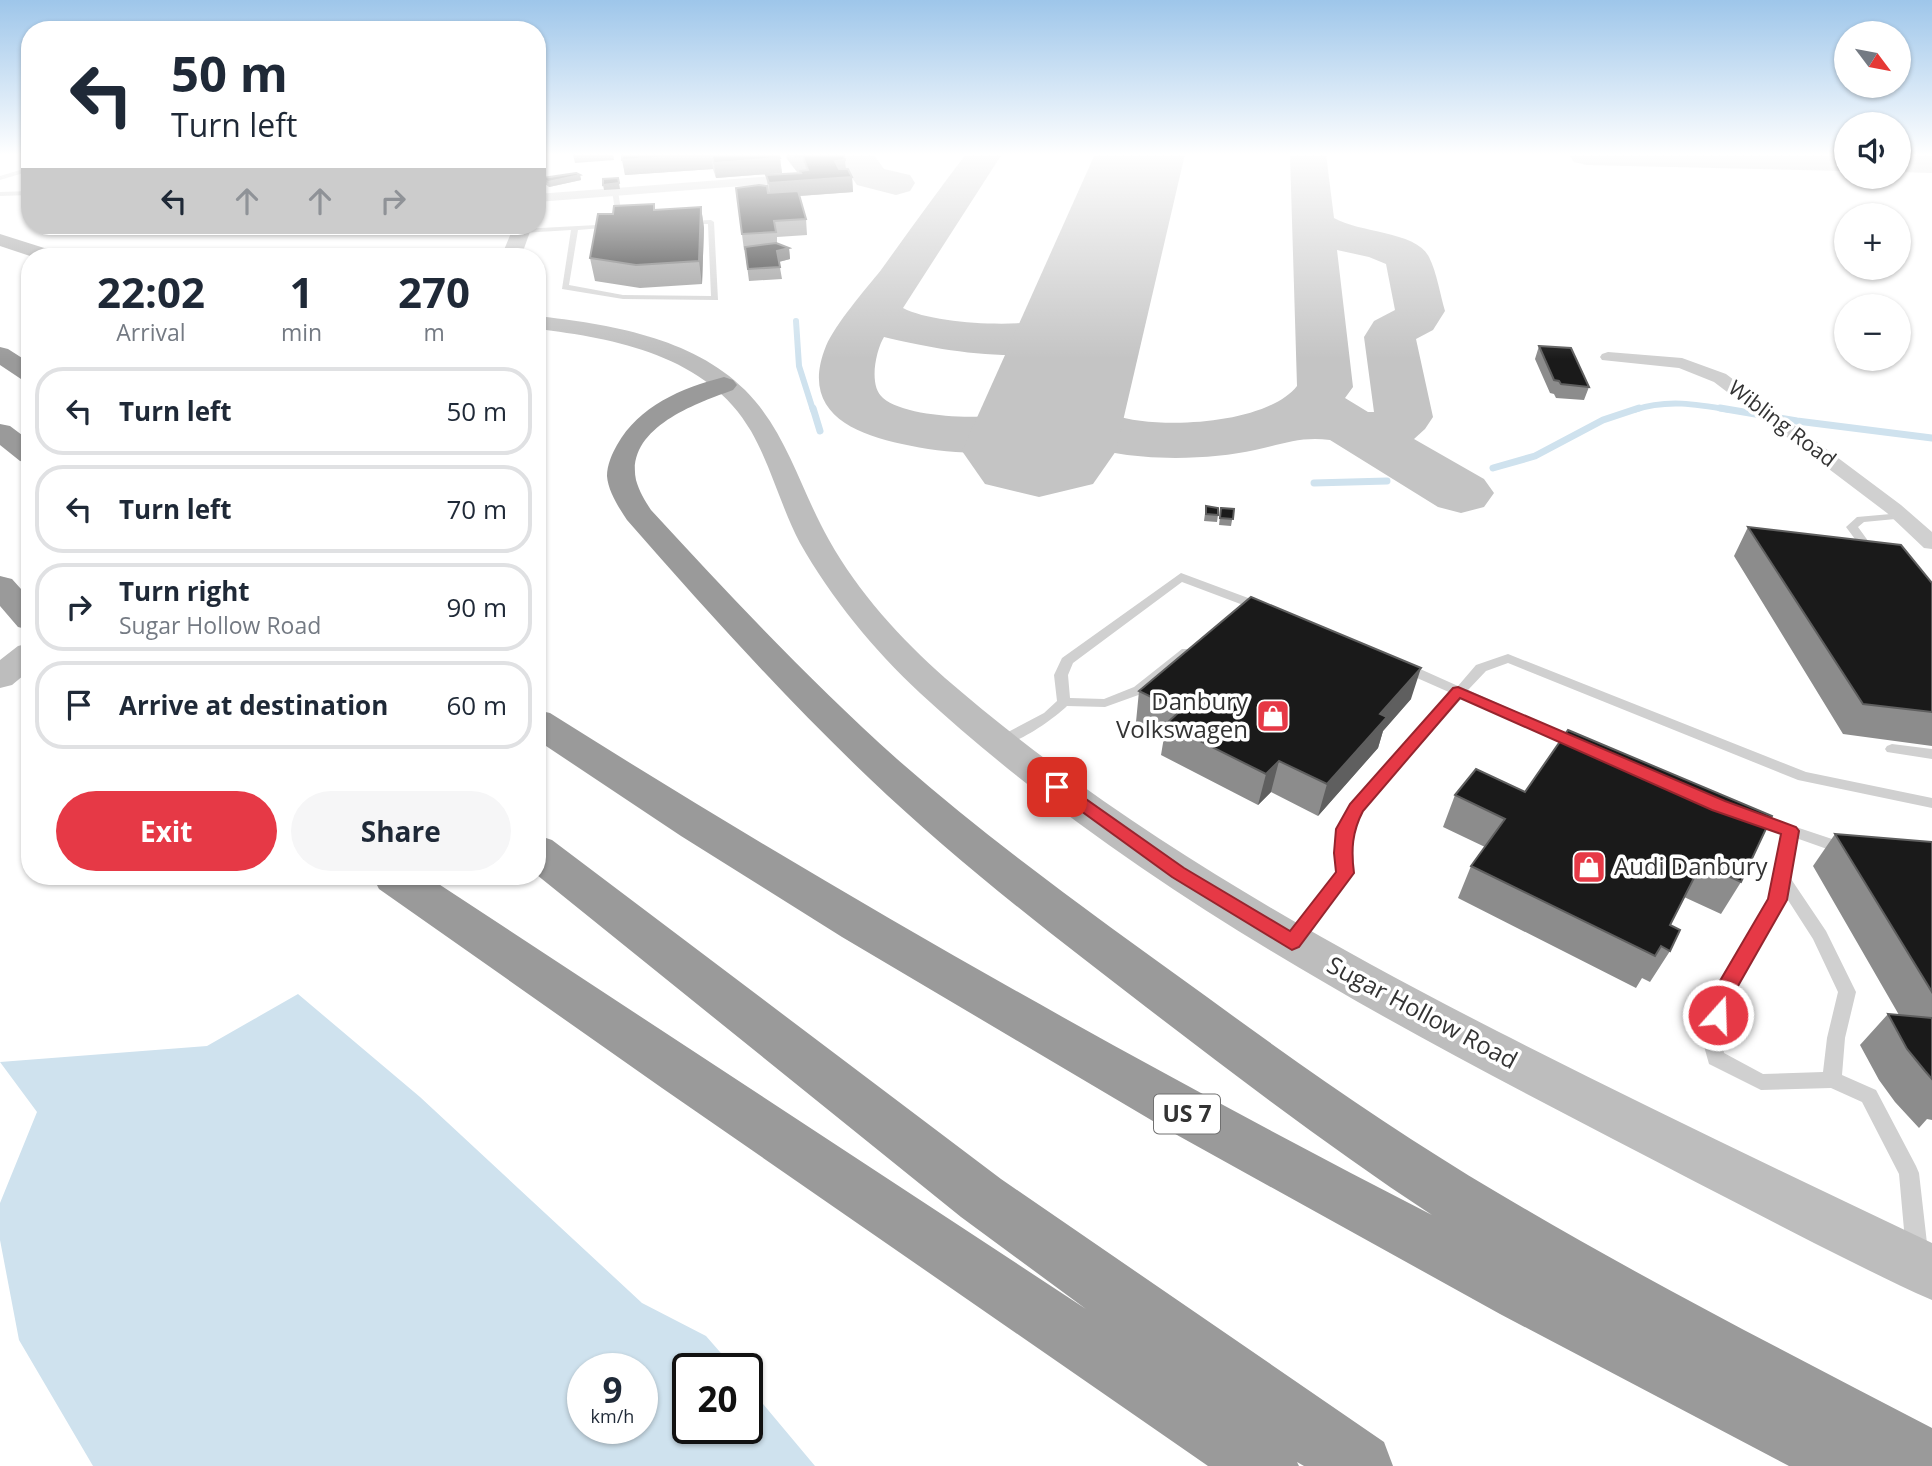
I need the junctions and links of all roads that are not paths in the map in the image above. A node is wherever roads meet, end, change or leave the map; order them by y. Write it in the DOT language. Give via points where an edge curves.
graph roads {
  1 [pos="618,222"];
  2 [pos="701,222"];
  3 [pos="711,222"];
  4 [pos="634,224"];
  5 [pos="674,225"];
  6 [pos="575,228"];
  7 [pos="619,228"];
  8 [pos="546,229"];
  9 [pos="0,240"];
  10 [pos="25,248"];
  11 [pos="546,324"];
  12 [pos="0,354"];
  13 [pos="1608,357"];
  14 [pos="21,368"];
  15 [pos="724,385"];
  16 [pos="0,432"];
  17 [pos="1793,433"];
  18 [pos="21,448"];
  19 [pos="1902,516"];
  20 [pos="1932,543"];
  21 [pos="1879,562"];
  22 [pos="0,586"];
  23 [pos="21,610"];
  24 [pos="1272,611"];
  25 [pos="1199,642"];
  26 [pos="21,660"];
  27 [pos="1390,661"];
  28 [pos="0,677"];
  29 [pos="1458,691"];
  30 [pos="1064,702"];
  31 [pos="546,728"];
  32 [pos="1000,743"];
  33 [pos="1892,749"];
  34 [pos="1594,751"];
  35 [pos="1932,754"];
  36 [pos="1932,803"];
  37 [pos="1742,814"];
  38 [pos="1790,831"];
  39 [pos="1861,852"];
  40 [pos="546,858"];
  41 [pos="1782,878"];
  42 [pos="407,885"];
  43 [pos="1292,942"];
  44 [pos="1832,1080"];
  45 [pos="1925,1269"];
  46 [pos="1932,1464"];
  47 [pos="1266,1466"];
  48 [pos="1360,1466"];
  49 [pos="1858,1466"];
  1 -- 7 [label="lane"];
  2 -- 5 [label="lane"];
  3 -- 6 [label="lane" via="715,298 623,297 565,287"];
  4 -- 7 [label="lane"];
  6 -- 7 [label="lane" via="585,227 594,233"];
  6 -- 8 [label="lane"];
  9 -- 10 [label="highway"];
  11 -- 15 [label="street, Sugar Hollow Road" via="639,342 684,359"];
  12 -- 14 [label="highway"];
  13 -- 17 [label="street, Wibling Road" via="1697,367 1720,378"];
  15 -- 32 [label="street, Sugar Hollow Road" via="756,418 814,540 856,604 930,682"];
  15 -- 46 [label="highway" via="675,404 646,423 624,458 622,478 628,496 638,514 755,642 859,747 1100,945 1388,1154 1607,1288"];
  16 -- 18 [label="highway"];
  17 -- 19 [label="street, Wibling Road"];
  19 -- 20 [label="street, Wibling Road"];
  19 -- 21 [label="lane" via="1861,519 1852,527"];
  22 -- 23 [label="highway"];
  24 -- 30 [label="lane" via="1244,606 1181,577 1067,660 1060,675"];
  25 -- 30 [label="lane" via="1139,691 1105,703"];
  26 -- 28 [label="street"];
  27 -- 29 [label="lane"];
  29 -- 34 [label="lane"];
  29 -- 36 [label="lane" via="1481,668 1508,658 1803,776"];
  29 -- 43 [label="lane" via="1356,808 1345,829 1345,873"];
  30 -- 32 [label="lane" via="1049,716"];
  31 -- 49 [label="highway, US 7" via="780,879 1115,1075 1440,1251"];
  32 -- 43 [label="street, Sugar Hollow Road" via="1178,872"];
  33 -- 35 [label="lane"];
  37 -- 38 [label="lane"];
  38 -- 39 [label="lane"];
  38 -- 41 [label="lane"];
  40 -- 48 [label="highway" via="981,1198"];
  41 -- 44 [label="lane" via="1820,936 1847,992"];
  41 -- 44 [label="lane" via="1777,900 1724,992 1711,1039 1716,1058 1761,1082"];
  42 -- 47 [label="highway"];
  43 -- 45 [label="street, Sugar Hollow Road" via="1562,1088"];
  44 -- 45 [label="lane" via="1869,1096 1909,1173"];
}
